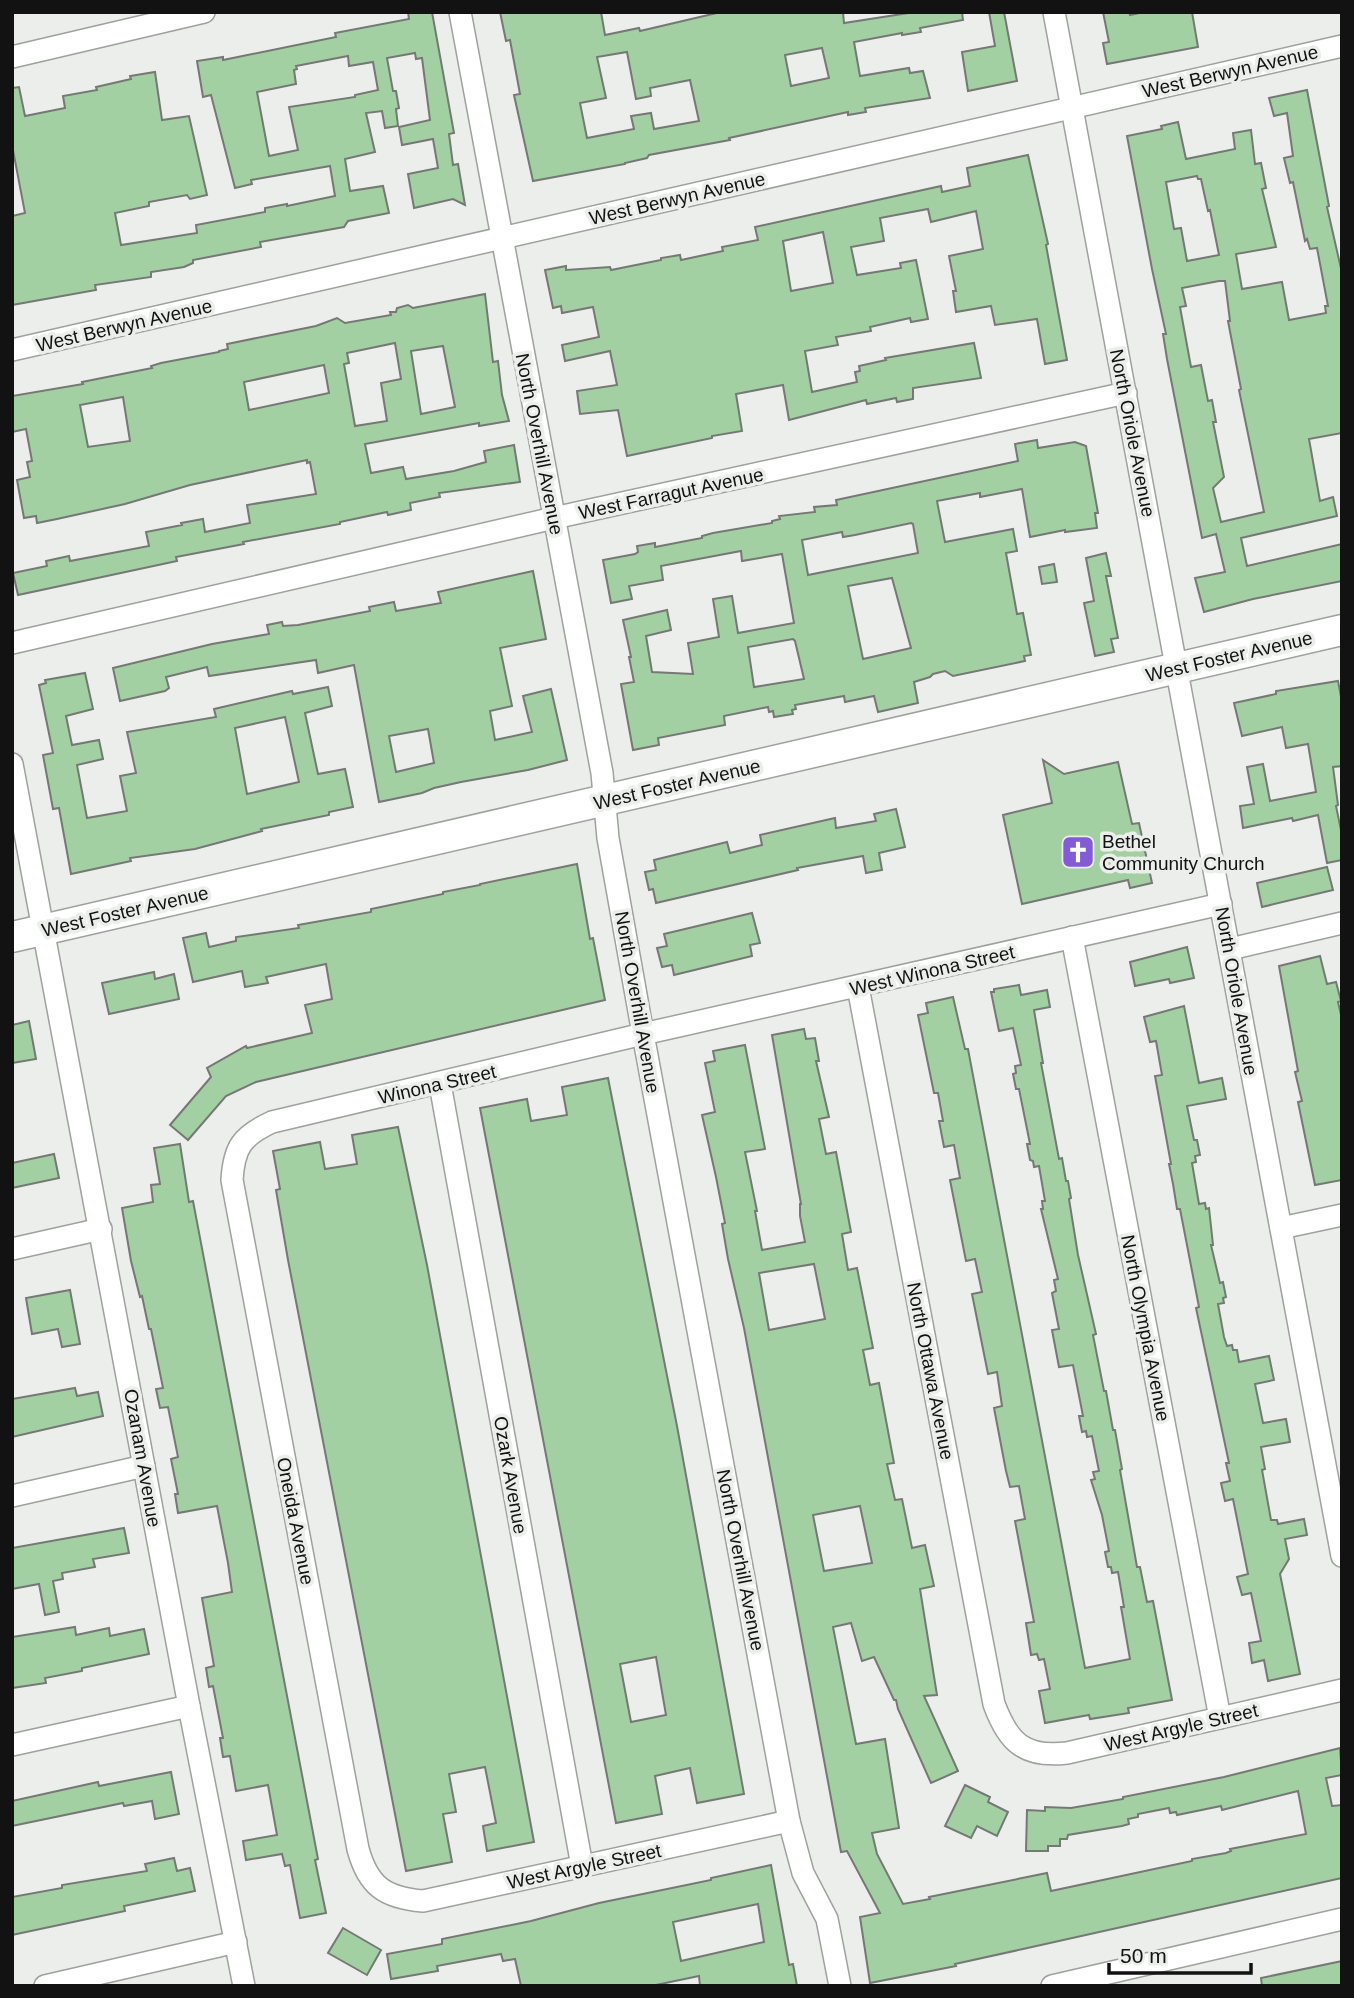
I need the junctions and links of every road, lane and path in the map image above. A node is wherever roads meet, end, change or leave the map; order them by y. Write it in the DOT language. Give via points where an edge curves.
graph roads {
  1 [pos="204,12"];
  2 [pos="460,12"];
  3 [pos="1055,12"];
  4 [pos="1342,46"];
  5 [pos="12,57"];
  6 [pos="1072,107"];
  7 [pos="502,238"];
  8 [pos="12,350"];
  9 [pos="1126,393"];
  10 [pos="554,518"];
  11 [pos="1342,630"];
  12 [pos="12,643"];
  13 [pos="1177,668"];
  14 [pos="12,764"];
  15 [pos="604,800"];
  16 [pos="1221,904"];
  17 [pos="1342,923"];
  18 [pos="44,930"];
  19 [pos="12,937"];
  20 [pos="1072,937"];
  21 [pos="1230,949"];
  22 [pos="858,987"];
  23 [pos="643,1034"];
  24 [pos="440,1084"];
  25 [pos="240,1147"];
  26 [pos="1342,1215"];
  27 [pos="1281,1228"];
  28 [pos="100,1229"];
  29 [pos="12,1249"];
  30 [pos="144,1465"];
  31 [pos="12,1496"];
  32 [pos="1337,1509"];
  33 [pos="1342,1556"];
  34 [pos="1342,1690"];
  35 [pos="189,1706"];
  36 [pos="1220,1718"];
  37 [pos="12,1745"];
  38 [pos="1021,1747"];
  39 [pos="789,1821"];
  40 [pos="582,1866"];
  41 [pos="381,1889"];
  42 [pos="1342,1919"];
  43 [pos="236,1942"];
  44 [pos="46,1986"];
  45 [pos="244,1986"];
  46 [pos="840,1986"];
  47 [pos="1052,1986"];
  1 -- 5 [label="street"];
  2 -- 7 [label="street, North Overhill Avenue"];
  3 -- 6 [label="street, North Oriole Avenue"];
  4 -- 6 [label="street, West Berwyn Avenue"];
  6 -- 7 [label="street, West Berwyn Avenue"];
  6 -- 9 [label="street, North Oriole Avenue"];
  7 -- 8 [label="street, West Berwyn Avenue"];
  7 -- 10 [label="street, North Overhill Avenue"];
  9 -- 10 [label="street, West Farragut Avenue"];
  9 -- 13 [label="street, North Oriole Avenue"];
  10 -- 12 [label="street, West Farragut Avenue"];
  10 -- 15 [label="street, North Overhill Avenue"];
  11 -- 13 [label="street, West Foster Avenue"];
  13 -- 15 [label="street, West Foster Avenue"];
  13 -- 16 [label="street, North Oriole Avenue"];
  14 -- 18 [label="street, Ozanam Avenue"];
  15 -- 18 [label="street, West Foster Avenue"];
  15 -- 23 [label="street, North Overhill Avenue"];
  16 -- 20 [label="street, West Winona Street"];
  16 -- 21 [label="street, North Oriole Avenue"];
  17 -- 21 [label="street"];
  18 -- 19 [label="street, West Foster Avenue"];
  18 -- 28 [label="street, Ozanam Avenue"];
  20 -- 22 [label="street, West Winona Street"];
  20 -- 36 [label="street, North Olympia Avenue"];
  21 -- 27 [label="street, North Oriole Avenue"];
  22 -- 23 [label="street, West Winona Street"];
  22 -- 38 [label="street, North Ottawa Avenue" via="994,1704 1001,1723"];
  23 -- 24 [label="street, Winona Street"];
  23 -- 39 [label="street, North Overhill Avenue"];
  24 -- 25 [label="street, Winona Street" via="272,1122 251,1132"];
  24 -- 40 [label="street, Ozark Avenue"];
  25 -- 41 [label="street, Oneida Avenue" via="232,1180 358,1849 369,1878"];
  26 -- 27 [label="street"];
  27 -- 32 [label="street, North Oriole Avenue"];
  28 -- 29 [label="street"];
  28 -- 30 [label="street, Ozanam Avenue"];
  30 -- 31 [label="street"];
  30 -- 35 [label="street, Ozanam Avenue"];
  32 -- 33 [label="street, North Oriole Avenue"];
  34 -- 36 [label="street, West Argyle Street"];
  35 -- 37 [label="street"];
  35 -- 43 [label="street, Ozanam Avenue"];
  36 -- 38 [label="street, West Argyle Street" via="1067,1753 1048,1755"];
  39 -- 40 [label="street, West Argyle Street"];
  39 -- 46 [label="street, North Overhill Avenue" via="803,1873 827,1919"];
  40 -- 41 [label="street, West Argyle Street" via="423,1901 404,1900"];
  42 -- 47 [label="street"];
  43 -- 44 [label="street"];
  43 -- 45 [label="street, Ozanam Avenue"];
}
